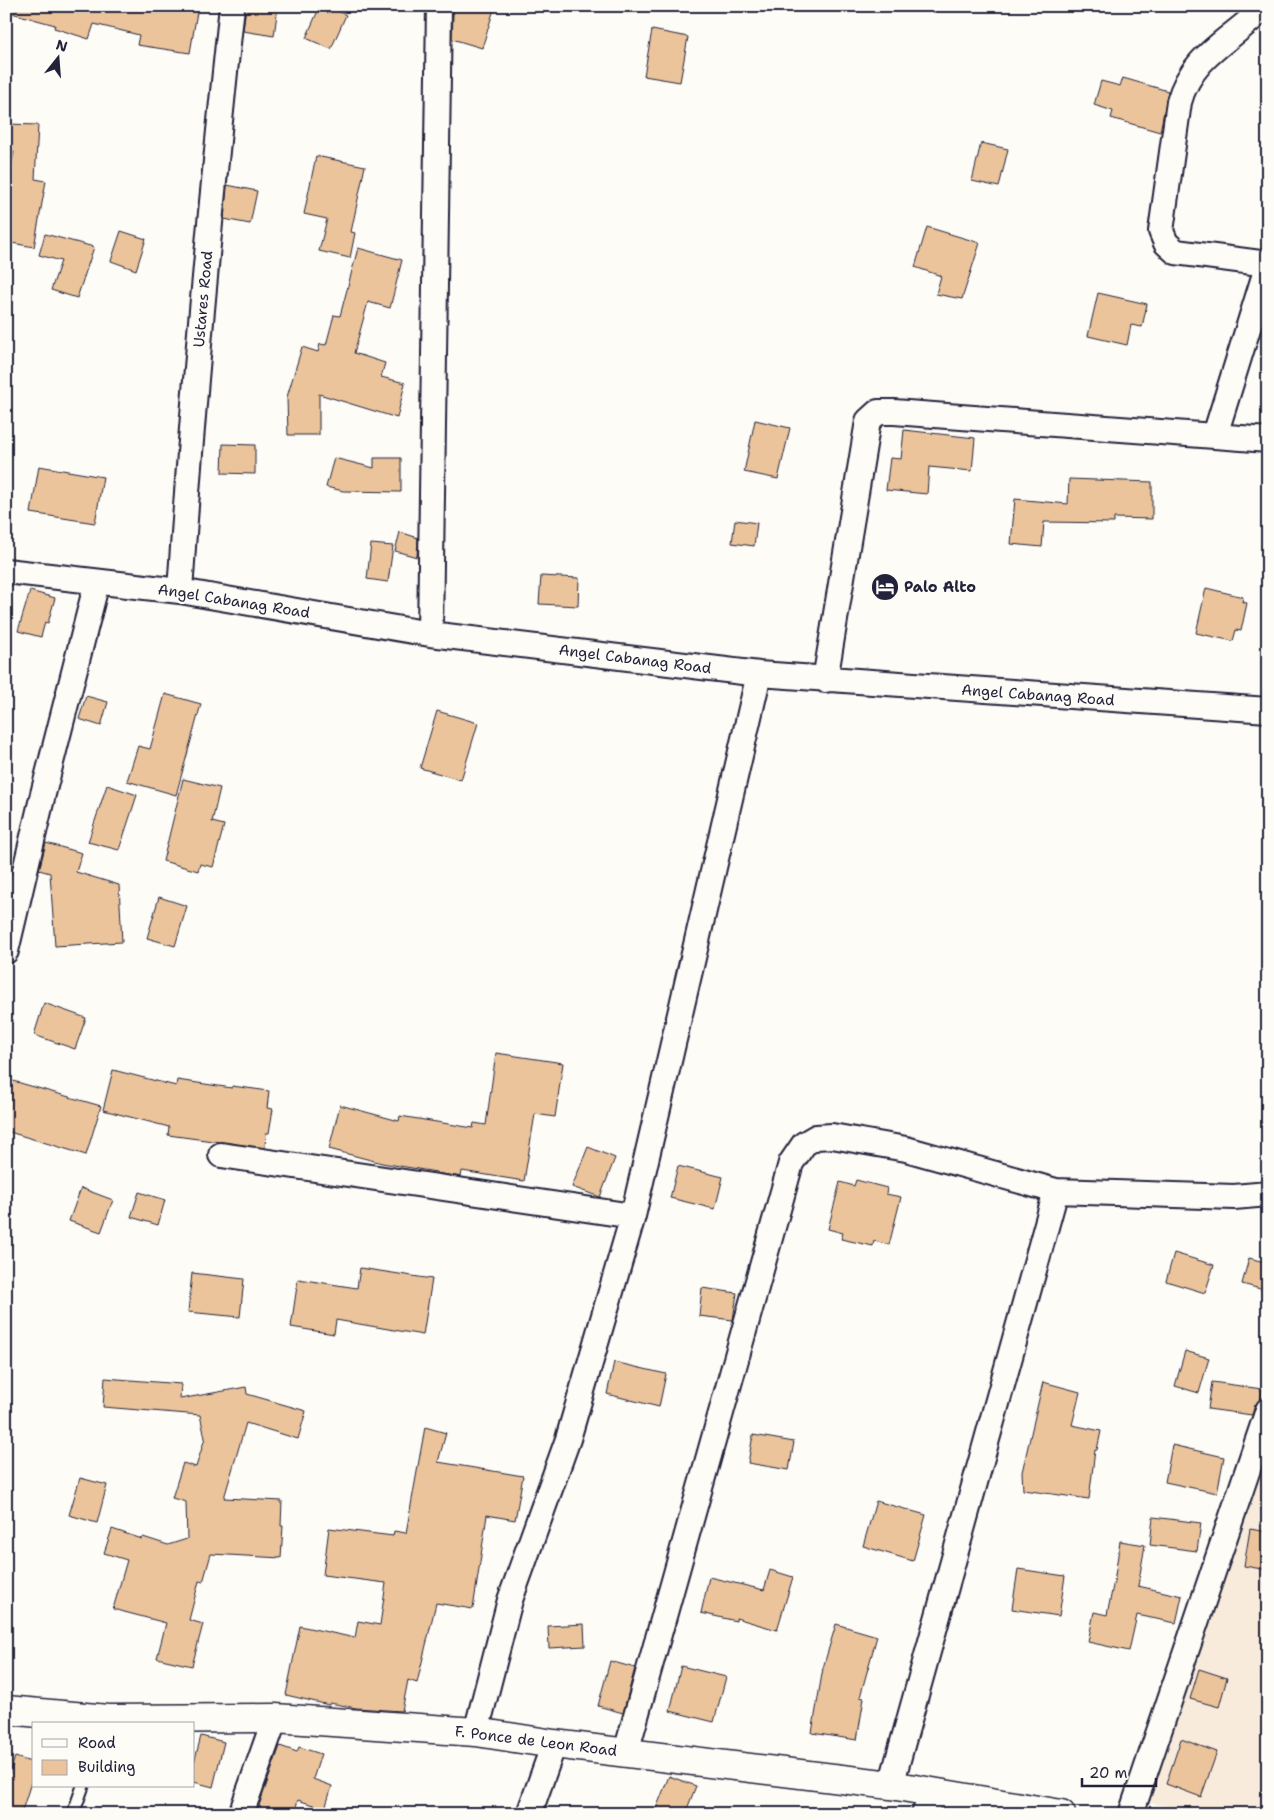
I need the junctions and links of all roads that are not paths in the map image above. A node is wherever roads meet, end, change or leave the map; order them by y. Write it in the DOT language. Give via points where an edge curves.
graph roads {
  1 [pos="232,6"];
  2 [pos="439,6"];
  3 [pos="1265,6"];
  4 [pos="1268,264"];
  5 [pos="1215,436"];
  6 [pos="1268,440"];
  7 [pos="6,571"];
  8 [pos="97,582"];
  9 [pos="180,592"];
  10 [pos="430,634"];
  11 [pos="759,674"];
  12 [pos="825,680"];
  13 [pos="1268,710"];
  14 [pos="6,951"];
  15 [pos="221,1155"];
  16 [pos="1056,1191"];
  17 [pos="1268,1194"];
  18 [pos="633,1216"];
  19 [pos="1268,1410"];
  20 [pos="6,1710"];
  21 [pos="275,1718"];
  22 [pos="107,1721"];
  23 [pos="476,1732"];
  24 [pos="554,1744"];
  25 [pos="626,1752"];
  26 [pos="891,1786"];
  27 [pos="82,1788"];
  28 [pos="928,1803"];
  29 [pos="73,1814"];
  30 [pos="241,1814"];
  31 [pos="529,1814"];
  32 [pos="1061,1814"];
  33 [pos="1131,1814"];
  1 -- 9 [label="street, Ustares Road" via="190,438"];
  2 -- 10 [label="street"];
  3 -- 4 [label="street" via="1200,62 1183,88 1161,232 1166,243 1176,252"];
  4 -- 5 [label="street"];
  5 -- 6 [label="street"];
  5 -- 12 [label="street" via="878,412 868,421"];
  7 -- 8 [label="street, Angel Cabanag Road"];
  8 -- 9 [label="street, Angel Cabanag Road"];
  8 -- 14 [label="street"];
  9 -- 10 [label="street, Angel Cabanag Road"];
  10 -- 11 [label="street, Angel Cabanag Road"];
  11 -- 12 [label="street, Angel Cabanag Road"];
  11 -- 18 [label="street"];
  12 -- 13 [label="street, Angel Cabanag Road"];
  15 -- 18 [label="street"];
  16 -- 17 [label="street" via="1234,1197"];
  16 -- 25 [label="street" via="906,1149 832,1136 816,1137 804,1144 792,1163"];
  16 -- 26 [label="street"];
  18 -- 23 [label="street" via="568,1439 510,1600"];
  19 -- 33 [label="street"];
  20 -- 22 [label="street, F. Ponce de Leon Road"];
  21 -- 22 [label="street, F. Ponce de Leon Road"];
  21 -- 23 [label="street, F. Ponce de Leon Road"];
  21 -- 30 [label="street"];
  23 -- 24 [label="street, F. Ponce de Leon Road"];
  24 -- 25 [label="street, F. Ponce de Leon Road"];
  24 -- 31 [label="street"];
  25 -- 26 [label="street, F. Ponce de Leon Road"];
  26 -- 28 [label="street, F. Ponce de Leon Road"];
  27 -- 29 [label="lane"];
  28 -- 32 [label="street, F. Ponce de Leon Road"];
}
